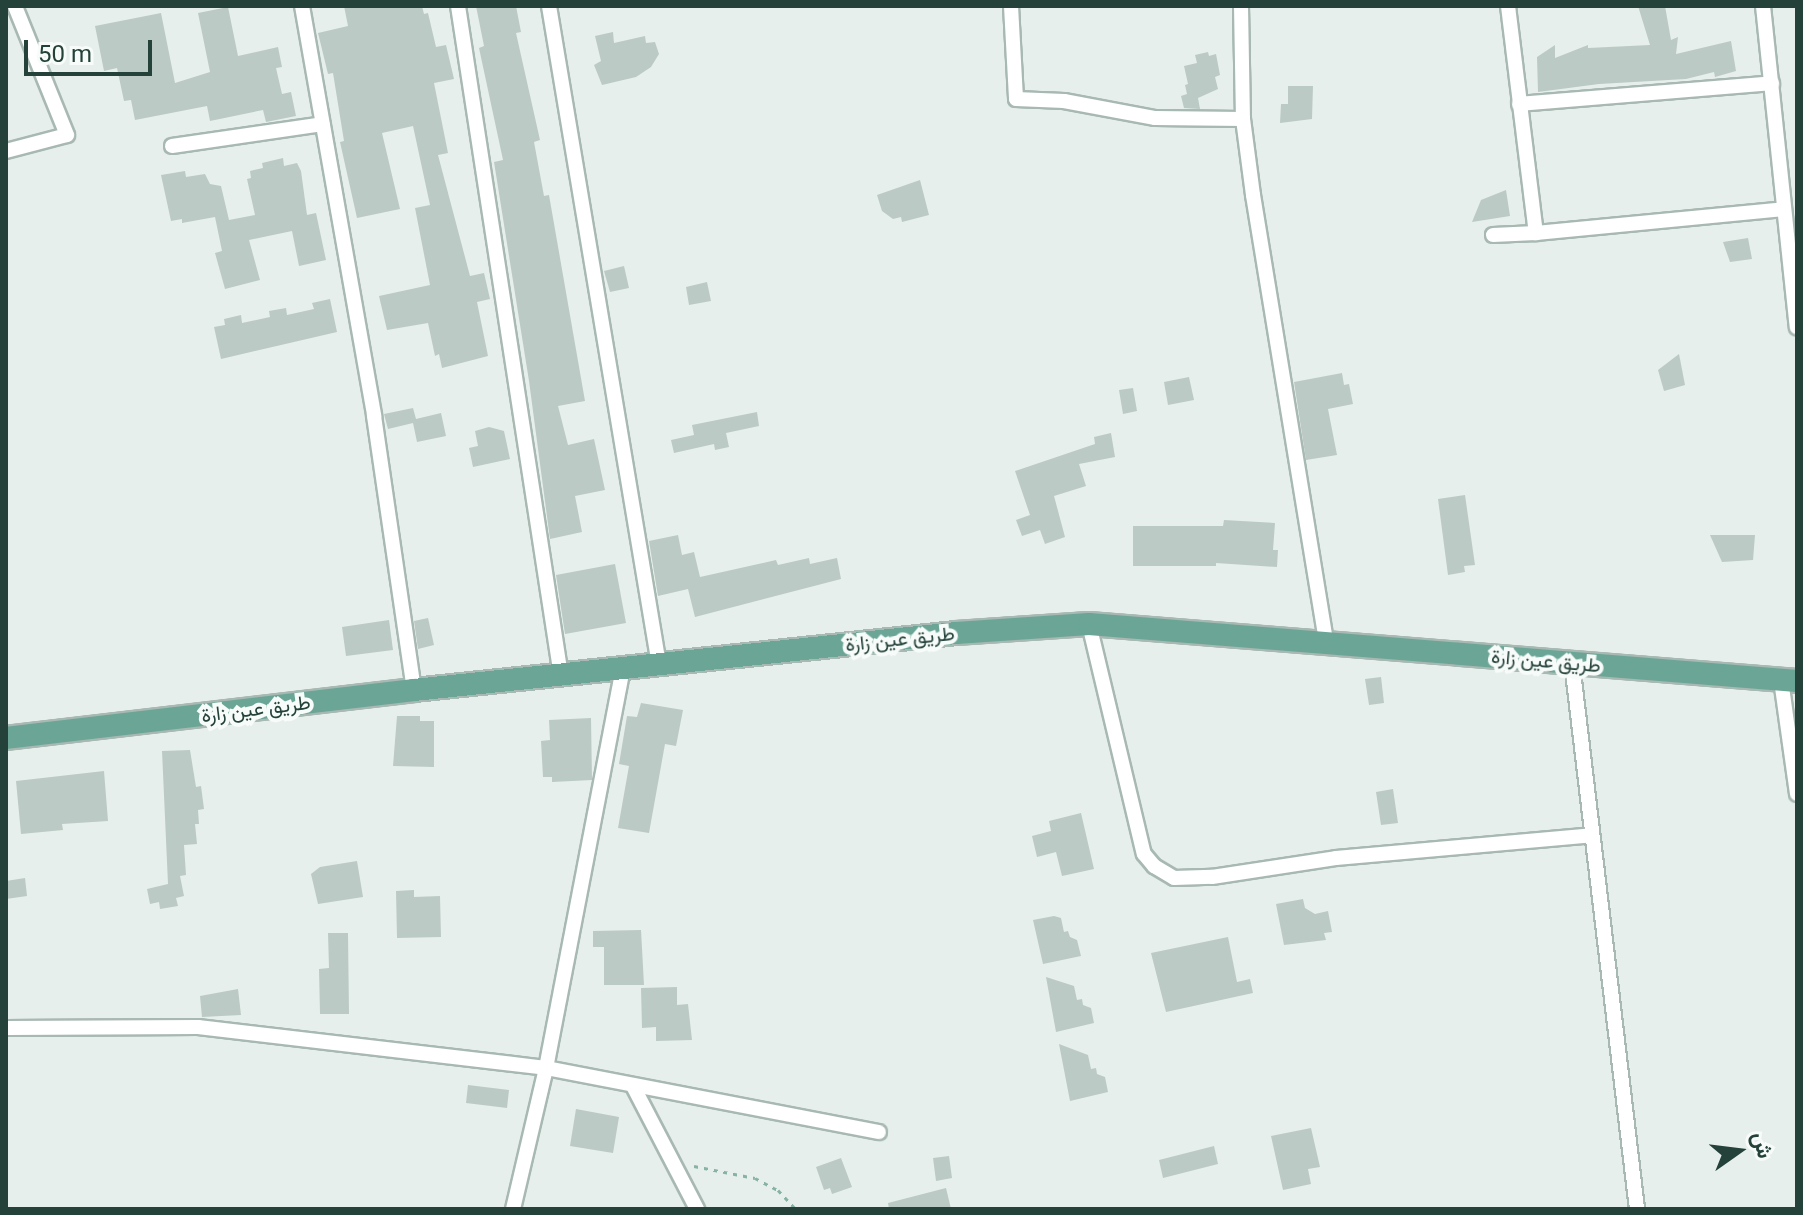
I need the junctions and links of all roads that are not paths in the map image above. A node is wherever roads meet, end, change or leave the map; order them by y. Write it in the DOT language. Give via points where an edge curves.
graph roads {
  1 [pos="15,6"];
  2 [pos="302,6"];
  3 [pos="458,6"];
  4 [pos="549,6"];
  5 [pos="1011,6"];
  6 [pos="1241,6"];
  7 [pos="1508,6"];
  8 [pos="1763,6"];
  9 [pos="1772,83"];
  10 [pos="1519,104"];
  11 [pos="1243,119"];
  12 [pos="322,124"];
  13 [pos="172,146"];
  14 [pos="6,151"];
  15 [pos="1784,209"];
  16 [pos="1536,233"];
  17 [pos="1493,235"];
  18 [pos="1797,327"];
  19 [pos="1089,624"];
  20 [pos="1326,642"];
  21 [pos="1572,663"];
  22 [pos="659,665"];
  23 [pos="623,670"];
  24 [pos="561,676"];
  25 [pos="1789,680"];
  26 [pos="414,690"];
  27 [pos="6,738"];
  28 [pos="1797,794"];
  29 [pos="1592,835"];
  30 [pos="6,1028"];
  31 [pos="546,1068"];
  32 [pos="633,1086"];
  33 [pos="879,1132"];
  34 [pos="513,1209"];
  35 [pos="697,1209"];
  36 [pos="1637,1209"];
  1 -- 14 [label="street" via="67,135"];
  2 -- 12 [label="street"];
  3 -- 24 [label="street"];
  4 -- 22 [label="street"];
  5 -- 11 [label="street" via="1016,99 1064,101 1155,118"];
  6 -- 11 [label="street"];
  7 -- 10 [label="street"];
  8 -- 9 [label="street"];
  9 -- 10 [label="street"];
  9 -- 15 [label="street"];
  10 -- 16 [label="street"];
  11 -- 20 [label="street"];
  12 -- 13 [label="street"];
  12 -- 26 [label="street" via="374,416"];
  15 -- 16 [label="street"];
  15 -- 18 [label="street"];
  16 -- 17 [label="street"];
  19 -- 20 [label="main road, طريق عين زارة"];
  19 -- 22 [label="main road, طريق عين زارة"];
  19 -- 29 [label="street" via="1144,854 1174,878"];
  20 -- 21 [label="main road, طريق عين زارة"];
  21 -- 25 [label="main road, طريق عين زارة"];
  21 -- 29 [label="street"];
  22 -- 23 [label="main road, طريق عين زارة"];
  23 -- 24 [label="main road, طريق عين زارة"];
  23 -- 31 [label="street"];
  24 -- 26 [label="main road, طريق عين زارة"];
  25 -- 28 [label="street"];
  26 -- 27 [label="main road, طريق عين زارة"];
  29 -- 36 [label="street"];
  30 -- 31 [label="street" via="198,1027"];
  31 -- 32 [label="street"];
  31 -- 34 [label="street"];
  32 -- 33 [label="street"];
  32 -- 35 [label="street"];
}
